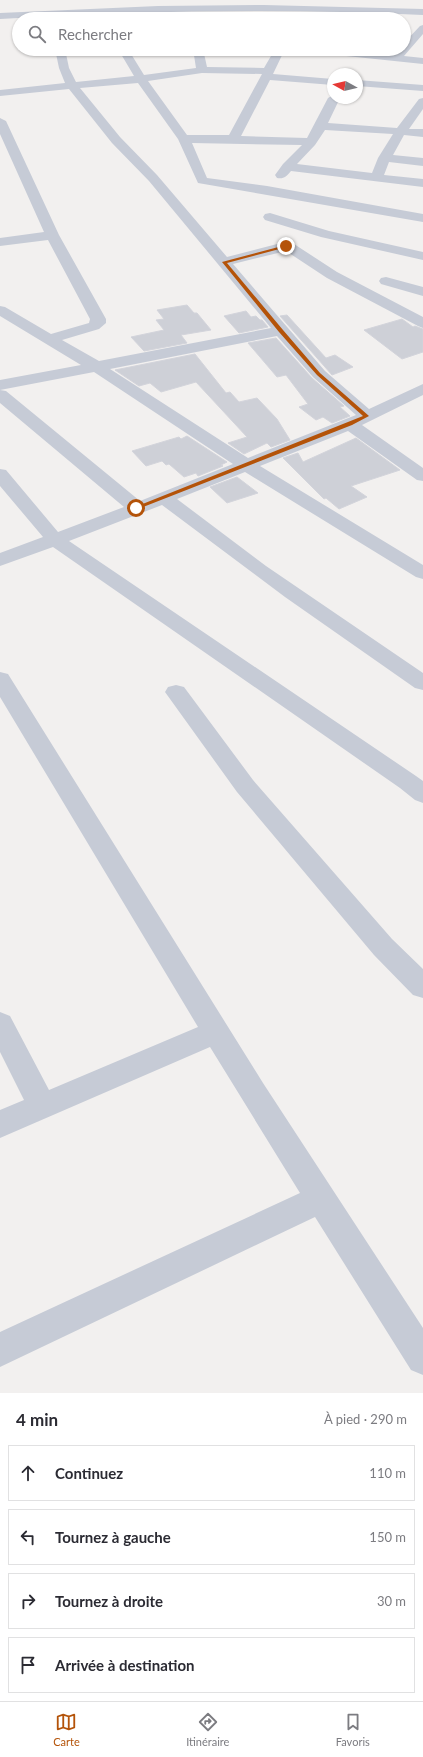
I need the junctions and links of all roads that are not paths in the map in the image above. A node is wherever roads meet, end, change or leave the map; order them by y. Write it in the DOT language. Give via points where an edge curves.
graph roads {
  1 [pos="112,0"];
  2 [pos="336,0"];
  3 [pos="416,0"];
  4 [pos="195,4"];
  5 [pos="269,4"];
  6 [pos="299,6"];
  7 [pos="326,9"];
  8 [pos="364,10"];
  9 [pos="407,11"];
  10 [pos="112,12"];
  11 [pos="135,12"];
  12 [pos="423,12"];
  13 [pos="12,15"];
  14 [pos="0,16"];
  15 [pos="423,28"];
  16 [pos="411,41"];
  17 [pos="61,56"];
  18 [pos="127,56"];
  19 [pos="199,56"];
  20 [pos="277,56"];
  21 [pos="359,56"];
  22 [pos="386,56"];
  23 [pos="396,58"];
  24 [pos="423,61"];
  25 [pos="351,67"];
  26 [pos="202,70"];
  27 [pos="268,74"];
  28 [pos="141,79"];
  29 [pos="327,81"];
  30 [pos="363,83"];
  31 [pos="72,86"];
  32 [pos="423,88"];
  33 [pos="0,93"];
  34 [pos="423,101"];
  35 [pos="331,104"];
  36 [pos="0,122"];
  37 [pos="321,126"];
  38 [pos="399,132"];
  39 [pos="423,134"];
  40 [pos="233,138"];
  41 [pos="184,139"];
  42 [pos="311,142"];
  43 [pos="384,158"];
  44 [pos="423,162"];
  45 [pos="287,167"];
  46 [pos="376,178"];
  47 [pos="423,183"];
  48 [pos="267,190"];
  49 [pos="270,217"];
  50 [pos="423,218"];
  51 [pos="52,235"];
  52 [pos="0,242"];
  53 [pos="423,256"];
  54 [pos="224,262"];
  55 [pos="386,281"];
  56 [pos="423,292"];
  57 [pos="0,310"];
  58 [pos="423,323"];
  59 [pos="281,331"];
  60 [pos="49,339"];
  61 [pos="97,366"];
  62 [pos="0,385"];
  63 [pos="419,394"];
  64 [pos="3,400"];
  65 [pos="367,416"];
  66 [pos="350,424"];
  67 [pos="246,465"];
  68 [pos="0,474"];
  69 [pos="423,476"];
  70 [pos="164,498"];
  71 [pos="136,508"];
  72 [pos="54,539"];
  73 [pos="0,560"];
  74 [pos="423,573"];
  75 [pos="0,679"];
  76 [pos="423,683"];
  77 [pos="176,692"];
  78 [pos="423,794"];
  79 [pos="423,988"];
  80 [pos="0,1024"];
  81 [pos="216,1032"];
  82 [pos="42,1106"];
  83 [pos="0,1124"];
  84 [pos="322,1198"];
  85 [pos="0,1350"];
  86 [pos="423,1358"];
  1 -- 10 [label="street"];
  2 -- 7 [label="street"];
  3 -- 9 [label="street"];
  4 -- 5 [label="street"];
  4 -- 11 [label="street"];
  5 -- 6 [label="street"];
  6 -- 7 [label="street"];
  7 -- 8 [label="street"];
  8 -- 9 [label="street"];
  9 -- 12 [label="street"];
  13 -- 14 [label="street"];
  15 -- 16 [label="street"];
  17 -- 31 [label="street"];
  18 -- 28 [label="street"];
  19 -- 26 [label="street"];
  20 -- 27 [label="street"];
  21 -- 25 [label="street"];
  22 -- 23 [label="street"];
  23 -- 24 [label="street"];
  26 -- 27 [label="street"];
  26 -- 28 [label="street"];
  27 -- 29 [label="street"];
  27 -- 40 [label="street"];
  28 -- 31 [label="street"];
  28 -- 41 [label="street"];
  30 -- 32 [label="street"];
  31 -- 33 [label="street"];
  31 -- 54 [label="street"];
  34 -- 38 [label="street"];
  35 -- 37 [label="street"];
  36 -- 51 [label="street"];
  37 -- 38 [label="street"];
  37 -- 42 [label="street"];
  38 -- 39 [label="street"];
  38 -- 43 [label="street"];
  40 -- 41 [label="street"];
  40 -- 42 [label="street"];
  41 -- 48 [label="street" via="202,180"];
  42 -- 45 [label="street"];
  43 -- 44 [label="street"];
  43 -- 46 [label="street"];
  45 -- 46 [label="street"];
  45 -- 48 [label="street"];
  46 -- 47 [label="street"];
  48 -- 50 [label="street"];
  49 -- 53 [label="street" via="326,234"];
  51 -- 52 [label="street"];
  51 -- 60 [label="street" via="98,323"];
  54 -- 58 [label="street" via="289,247 332,275"];
  54 -- 59 [label="street"];
  55 -- 56 [label="street"];
  57 -- 60 [label="street"];
  59 -- 61 [label="street"];
  59 -- 65 [label="street" via="319,374"];
  60 -- 61 [label="street"];
  61 -- 62 [label="street"];
  61 -- 67 [label="street"];
  63 -- 65 [label="street"];
  64 -- 71 [label="street"];
  65 -- 66 [label="street"];
  66 -- 67 [label="street"];
  66 -- 69 [label="street"];
  67 -- 70 [label="street"];
  67 -- 74 [label="street"];
  68 -- 72 [label="street"];
  70 -- 71 [label="street"];
  70 -- 76 [label="street" via="223,544"];
  71 -- 72 [label="street"];
  72 -- 73 [label="street"];
  72 -- 78 [label="street"];
  75 -- 81 [label="street"];
  77 -- 79 [label="street" via="246,786 383,947"];
  80 -- 82 [label="street"];
  81 -- 82 [label="street"];
  81 -- 84 [label="street"];
  82 -- 83 [label="street"];
  84 -- 85 [label="street"];
  84 -- 86 [label="street"];
}
